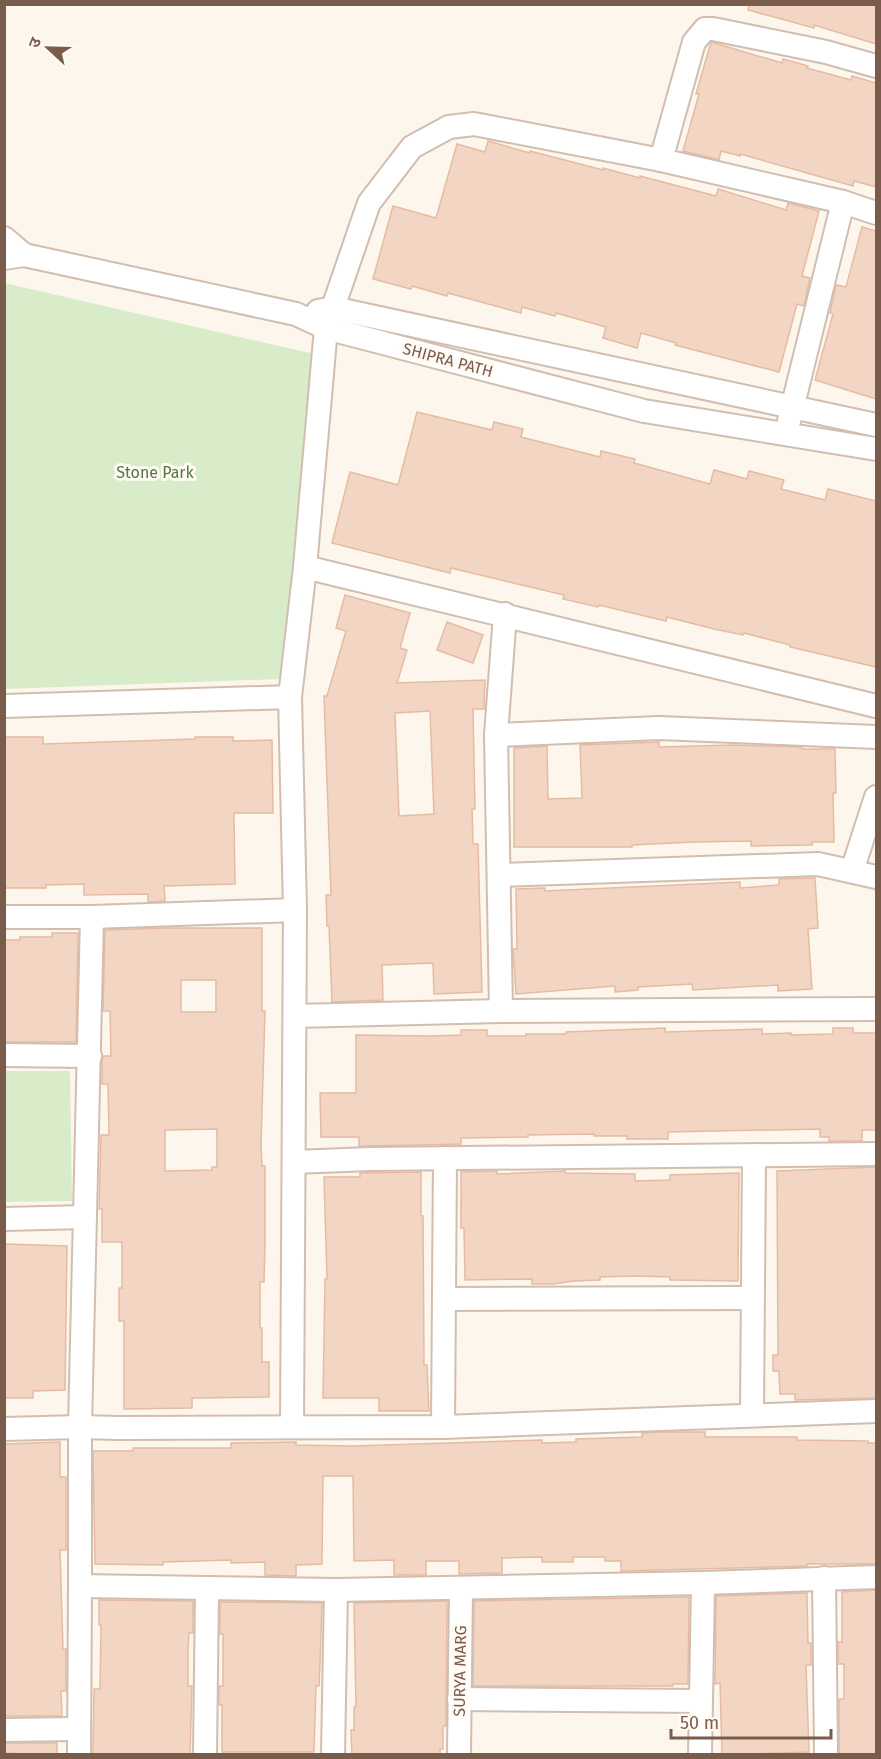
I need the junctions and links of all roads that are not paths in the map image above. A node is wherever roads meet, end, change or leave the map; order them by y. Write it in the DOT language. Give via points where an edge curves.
graph roads {
  1 [pos="876,66"];
  2 [pos="662,160"];
  3 [pos="843,202"];
  4 [pos="876,213"];
  5 [pos="4,238"];
  6 [pos="14,257"];
  7 [pos="329,318"];
  8 [pos="792,406"];
  9 [pos="876,425"];
  10 [pos="785,434"];
  11 [pos="876,449"];
  12 [pos="305,567"];
  13 [pos="505,614"];
  14 [pos="290,698"];
  15 [pos="4,706"];
  16 [pos="876,706"];
  17 [pos="496,735"];
  18 [pos="876,737"];
  19 [pos="876,797"];
  20 [pos="852,871"];
  21 [pos="499,875"];
  22 [pos="876,877"];
  23 [pos="295,910"];
  24 [pos="4,917"];
  25 [pos="92,917"];
  26 [pos="876,1009"];
  27 [pos="501,1011"];
  28 [pos="295,1016"];
  29 [pos="4,1055"];
  30 [pos="90,1056"];
  31 [pos="876,1154"];
  32 [pos="754,1156"];
  33 [pos="445,1158"];
  34 [pos="294,1162"];
  35 [pos="85,1217"];
  36 [pos="4,1219"];
  37 [pos="751,1298"];
  38 [pos="444,1299"];
  39 [pos="876,1411"];
  40 [pos="752,1414"];
  41 [pos="80,1426"];
  42 [pos="292,1427"];
  43 [pos="443,1427"];
  44 [pos="4,1429"];
  45 [pos="876,1577"];
  46 [pos="824,1578"];
  47 [pos="703,1584"];
  48 [pos="80,1586"];
  49 [pos="461,1588"];
  50 [pos="207,1589"];
  51 [pos="336,1590"];
  52 [pos="459,1699"];
  53 [pos="700,1701"];
  54 [pos="78,1729"];
  55 [pos="4,1730"];
  56 [pos="79,1755"];
  57 [pos="205,1755"];
  58 [pos="333,1755"];
  59 [pos="459,1755"];
  60 [pos="700,1755"];
  61 [pos="825,1755"];
  1 -- 2 [label="street" via="826,52 705,29 694,42"];
  2 -- 3 [label="street"];
  2 -- 7 [label="street" via="474,124 449,127 412,147 369,203"];
  3 -- 4 [label="street"];
  3 -- 8 [label="street"];
  5 -- 6 [label="street, SHIPRA PATH"];
  6 -- 7 [label="street, SHIPRA PATH"];
  7 -- 8 [label="street"];
  7 -- 10 [label="street, SHIPRA PATH" via="644,411"];
  7 -- 12 [label="street"];
  8 -- 9 [label="street"];
  8 -- 10 [label="street"];
  10 -- 11 [label="street, SHIPRA PATH"];
  12 -- 13 [label="street"];
  12 -- 14 [label="street"];
  13 -- 16 [label="street"];
  13 -- 17 [label="street"];
  14 -- 15 [label="street"];
  14 -- 23 [label="street"];
  17 -- 18 [label="street" via="659,728"];
  17 -- 21 [label="street"];
  19 -- 20 [label="street"];
  20 -- 21 [label="street" via="818,864"];
  20 -- 22 [label="street"];
  21 -- 27 [label="street"];
  23 -- 25 [label="street"];
  23 -- 28 [label="street"];
  24 -- 25 [label="street"];
  25 -- 30 [label="street"];
  26 -- 27 [label="street"];
  27 -- 28 [label="street"];
  28 -- 34 [label="street"];
  29 -- 30 [label="street"];
  30 -- 35 [label="street"];
  31 -- 32 [label="street"];
  32 -- 33 [label="street"];
  32 -- 37 [label="street"];
  33 -- 34 [label="street"];
  33 -- 38 [label="street"];
  34 -- 42 [label="street"];
  35 -- 36 [label="street"];
  35 -- 41 [label="street"];
  37 -- 38 [label="street"];
  37 -- 40 [label="street"];
  38 -- 43 [label="street"];
  39 -- 40 [label="street"];
  40 -- 43 [label="street"];
  41 -- 42 [label="street"];
  41 -- 44 [label="street"];
  41 -- 48 [label="street"];
  42 -- 43 [label="street"];
  45 -- 46 [label="street"];
  46 -- 47 [label="street"];
  46 -- 61 [label="street"];
  47 -- 49 [label="street"];
  47 -- 53 [label="street"];
  48 -- 50 [label="street"];
  48 -- 54 [label="street"];
  49 -- 51 [label="street"];
  49 -- 52 [label="street, SURYA MARG"];
  50 -- 51 [label="street"];
  50 -- 57 [label="street"];
  51 -- 58 [label="street"];
  52 -- 53 [label="street"];
  52 -- 59 [label="street, SURYA MARG"];
  53 -- 60 [label="street"];
  54 -- 55 [label="street"];
  54 -- 56 [label="street"];
}
